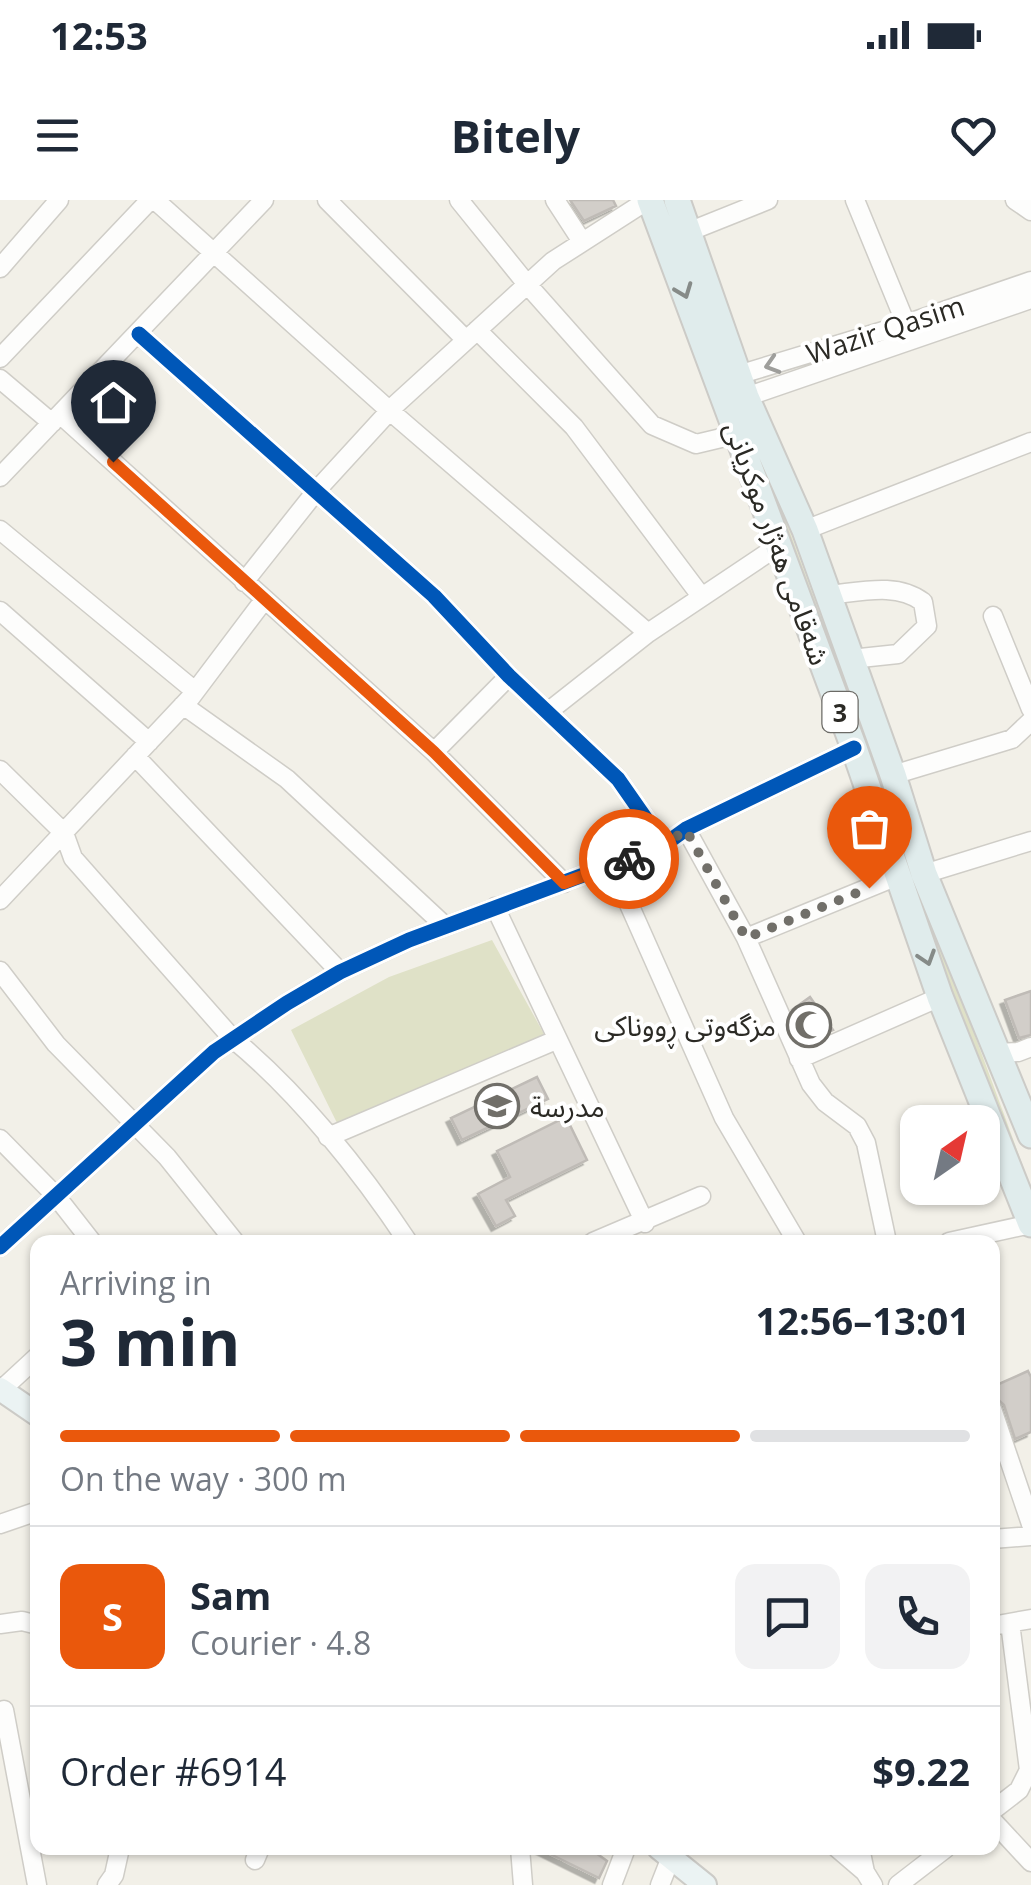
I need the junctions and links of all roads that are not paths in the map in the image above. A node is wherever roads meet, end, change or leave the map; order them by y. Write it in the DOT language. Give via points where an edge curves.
graph roads {
  1 [pos="59,200"];
  2 [pos="153,200"];
  3 [pos="264,200"];
  4 [pos="327,200"];
  5 [pos="459,200"];
  6 [pos="555,200"];
  7 [pos="649,200"];
  8 [pos="677,200"];
  9 [pos="768,200"];
  10 [pos="856,200"];
  11 [pos="1016,200"];
  12 [pos="1031,211"];
  13 [pos="688,232"];
  14 [pos="581,240"];
  15 [pos="212,252"];
  16 [pos="0,268"];
  17 [pos="1031,281"];
  18 [pos="526,284"];
  19 [pos="1031,299"];
  20 [pos="906,324"];
  21 [pos="139,334"];
  22 [pos="472,335"];
  23 [pos="0,358"];
  24 [pos="0,379"];
  25 [pos="742,386"];
  26 [pos="390,411"];
  27 [pos="56,418"];
  28 [pos="738,434"];
  29 [pos="1031,442"];
  30 [pos="0,477"];
  31 [pos="317,490"];
  32 [pos="0,530"];
  33 [pos="805,530"];
  34 [pos="778,546"];
  35 [pos="244,582"];
  36 [pos="828,595"];
  37 [pos="701,596"];
  38 [pos="264,600"];
  39 [pos="0,611"];
  40 [pos="993,616"];
  41 [pos="648,633"];
  42 [pos="851,659"];
  43 [pos="509,676"];
  44 [pos="190,698"];
  45 [pos="1031,709"];
  46 [pos="550,711"];
  47 [pos="1031,721"];
  48 [pos="149,742"];
  49 [pos="854,748"];
  50 [pos="434,752"];
  51 [pos="135,756"];
  52 [pos="0,770"];
  53 [pos="893,775"];
  54 [pos="686,830"];
  55 [pos="64,833"];
  56 [pos="1031,841"];
  57 [pos="664,845"];
  58 [pos="612,866"];
  59 [pos="912,874"];
  60 [pos="564,883"];
  61 [pos="0,900"];
  62 [pos="496,907"];
  63 [pos="446,926"];
  64 [pos="746,938"];
  65 [pos="0,970"];
  66 [pos="340,972"];
  67 [pos="940,997"];
  68 [pos="232,1038"];
  69 [pos="556,1040"];
  70 [pos="1031,1047"];
  71 [pos="998,1052"];
  72 [pos="800,1059"];
  73 [pos="134,1124"];
  74 [pos="1031,1136"];
  75 [pos="328,1137"];
  76 [pos="0,1139"];
  77 [pos="56,1196"];
  78 [pos="701,1196"];
  79 [pos="646,1222"];
  80 [pos="1031,1224"];
  81 [pos="87,1235"];
  82 [pos="229,1235"];
  83 [pos="403,1235"];
  84 [pos="612,1235"];
  85 [pos="793,1235"];
  86 [pos="886,1235"];
  87 [pos="980,1235"];
  88 [pos="0,1247"];
  89 [pos="30,1363"];
  90 [pos="1,1390"];
  91 [pos="30,1410"];
  92 [pos="1000,1433"];
  93 [pos="0,1511"];
  94 [pos="29,1515"];
  95 [pos="0,1524"];
  96 [pos="1031,1524"];
  97 [pos="1031,1536"];
  98 [pos="1000,1538"];
  99 [pos="1031,1619"];
  100 [pos="30,1623"];
  101 [pos="0,1624"];
  102 [pos="1001,1624"];
  103 [pos="4,1710"];
  104 [pos="1000,1804"];
  105 [pos="1000,1829"];
  106 [pos="30,1852"];
  107 [pos="31,1855"];
  108 [pos="118,1855"];
  109 [pos="521,1855"];
  110 [pos="623,1855"];
  111 [pos="665,1855"];
  112 [pos="669,1855"];
  113 [pos="843,1855"];
  114 [pos="937,1855"];
  115 [pos="1031,1862"];
  116 [pos="869,1879"];
  117 [pos="36,1885"];
  118 [pos="106,1885"];
  119 [pos="523,1885"];
  120 [pos="612,1885"];
  121 [pos="660,1885"];
  122 [pos="705,1885"];
  123 [pos="898,1885"];
  1 -- 16 [label="street"];
  2 -- 15 [label="street"];
  2 -- 23 [label="street"];
  3 -- 15 [label="street"];
  4 -- 22 [label="street"];
  5 -- 18 [label="street"];
  6 -- 14 [label="street"];
  7 -- 14 [label="street"];
  7 -- 28 [label="highway, شەقامی ھەژار موکریانی / 3, one-way"];
  8 -- 13 [label="highway, شەقامی ھەژار موکریانی / 3"];
  9 -- 13 [label="street"];
  10 -- 20 [label="street"];
  11 -- 12 [label="street"];
  13 -- 25 [label="highway, شەقامی ھەژار موکریانی / 3"];
  14 -- 18 [label="street"];
  15 -- 21 [label="street"];
  15 -- 26 [label="street"];
  17 -- 20 [label="street, Wazir Qasim"];
  18 -- 22 [label="street"];
  18 -- 28 [label="street" via="652,425 696,444"];
  19 -- 25 [label="street, Wazir Qasim"];
  20 -- 25 [label="street, Wazir Qasim, one-way"];
  21 -- 27 [label="street"];
  21 -- 31 [label="street"];
  22 -- 26 [label="street"];
  22 -- 37 [label="street" via="574,427"];
  24 -- 27 [label="street"];
  25 -- 33 [label="highway, شەقامی ھەژار موکریانی / 3"];
  26 -- 31 [label="street"];
  26 -- 41 [label="street"];
  27 -- 30 [label="street"];
  27 -- 35 [label="street"];
  28 -- 34 [label="highway, شەقامی ھەژار موکریانی / 3"];
  29 -- 33 [label="street"];
  31 -- 35 [label="street"];
  31 -- 43 [label="street" via="434,596"];
  32 -- 44 [label="street"];
  33 -- 36 [label="highway, شەقامی ھەژار موکریانی / 3"];
  34 -- 37 [label="street"];
  34 -- 49 [label="highway, شەقامی ھەژار موکریانی / 3"];
  35 -- 38 [label="street"];
  36 -- 42 [label="highway, شەقامی ھەژار موکریانی / 3"];
  36 -- 42 [label="street" via="889,590 924,602 927,626 898,654"];
  37 -- 41 [label="street"];
  38 -- 44 [label="street"];
  38 -- 50 [label="street"];
  39 -- 48 [label="street"];
  40 -- 45 [label="street"];
  41 -- 46 [label="street"];
  42 -- 53 [label="highway, شەقامی ھەژار موکریانی / 3"];
  43 -- 46 [label="street"];
  43 -- 50 [label="street"];
  44 -- 48 [label="street"];
  44 -- 63 [label="street"];
  46 -- 57 [label="street" via="618,779"];
  47 -- 53 [label="street" via="1012,739"];
  48 -- 51 [label="street"];
  49 -- 54 [label="street"];
  49 -- 59 [label="highway, شەقامی ھەژار موکریانی / 3"];
  50 -- 60 [label="street"];
  51 -- 55 [label="street"];
  51 -- 66 [label="street"];
  52 -- 55 [label="street"];
  53 -- 59 [label="highway, شەقامی ھەژار موکریانی / 3"];
  54 -- 57 [label="street"];
  54 -- 64 [label="street"];
  55 -- 61 [label="street"];
  55 -- 68 [label="street" via="72,858"];
  56 -- 59 [label="street"];
  57 -- 58 [label="street"];
  58 -- 60 [label="street"];
  58 -- 85 [label="street" via="724,1118"];
  59 -- 64 [label="street"];
  59 -- 67 [label="highway, شەقامی ھەژار موکریانی / 3, one-way"];
  59 -- 71 [label="highway, شەقامی ھەژار موکریانی / 3"];
  60 -- 62 [label="street"];
  62 -- 63 [label="street"];
  62 -- 69 [label="street"];
  63 -- 66 [label="street"];
  64 -- 72 [label="street"];
  65 -- 73 [label="street" via="56,1044"];
  66 -- 68 [label="street"];
  67 -- 72 [label="street"];
  67 -- 80 [label="highway, شەقامی ھەژار موکریانی / 3"];
  68 -- 73 [label="street"];
  68 -- 75 [label="street"];
  69 -- 75 [label="street"];
  69 -- 79 [label="street"];
  70 -- 71 [label="street"];
  71 -- 74 [label="highway, شەقامی ھەژار موکریانی / 3"];
  72 -- 86 [label="street" via="824,1102 858,1126 866,1142"];
  73 -- 77 [label="street"];
  73 -- 82 [label="street"];
  75 -- 83 [label="street"];
  76 -- 77 [label="street"];
  77 -- 81 [label="street"];
  77 -- 88 [label="street"];
  78 -- 79 [label="street"];
  79 -- 84 [label="street"];
  80 -- 87 [label="street"];
  89 -- 90 [label="street"];
  90 -- 91 [label="main road"];
  92 -- 96 [label="street"];
  93 -- 94 [label="street"];
  94 -- 95 [label="street"];
  97 -- 98 [label="street"];
  99 -- 102 [label="street"];
  100 -- 101 [label="street"];
  102 -- 104 [label="street" via="1030,1770"];
  103 -- 106 [label="street"];
  105 -- 115 [label="street"];
  107 -- 117 [label="street"];
  108 -- 118 [label="street"];
  109 -- 119 [label="street"];
  110 -- 120 [label="street"];
  111 -- 121 [label="street"];
  112 -- 122 [label="main road"];
  113 -- 116 [label="street"];
  114 -- 123 [label="street"];
}
